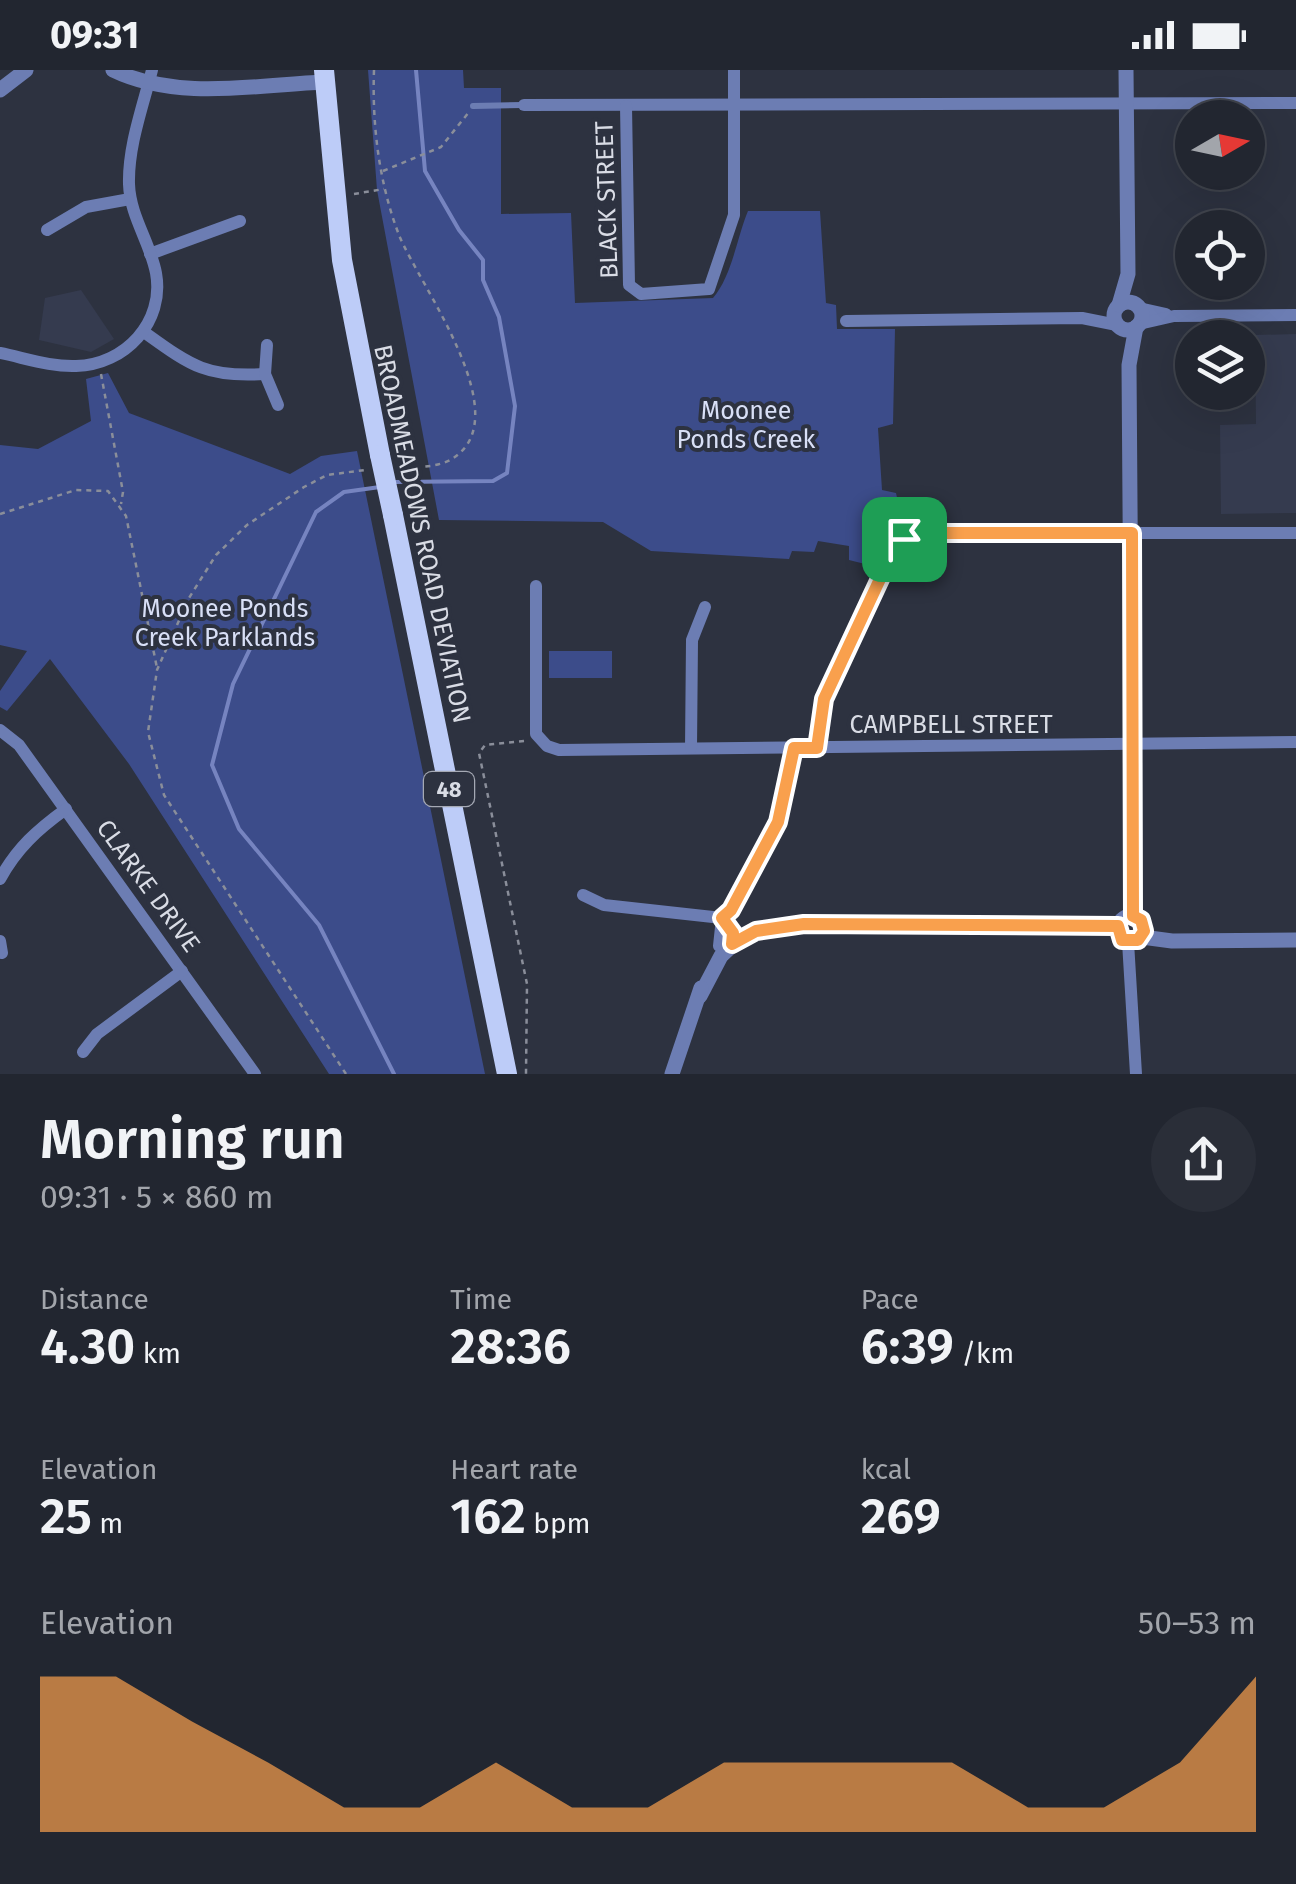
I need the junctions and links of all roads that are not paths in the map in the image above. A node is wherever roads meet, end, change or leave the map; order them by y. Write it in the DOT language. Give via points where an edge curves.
graph roads {
  1 [pos="113,70"];
  2 [pos="734,70"];
  3 [pos="1126,70"];
  4 [pos="22,71"];
  5 [pos="150,76"];
  6 [pos="324,76"];
  7 [pos="235,78"];
  8 [pos="0,90"];
  9 [pos="1126,102"];
  10 [pos="734,104"];
  11 [pos="1296,104"];
  12 [pos="524,105"];
  13 [pos="473,106"];
  14 [pos="626,106"];
  15 [pos="130,199"];
  16 [pos="240,220"];
  17 [pos="47,230"];
  18 [pos="150,254"];
  19 [pos="1296,315"];
  20 [pos="1128,316"];
  21 [pos="846,321"];
  22 [pos="144,332"];
  23 [pos="267,345"];
  24 [pos="0,353"];
  25 [pos="264,374"];
  26 [pos="278,405"];
  27 [pos="1132,533"];
  28 [pos="1296,533"];
  29 [pos="536,586"];
  30 [pos="705,607"];
  31 [pos="0,730"];
  32 [pos="1296,742"];
  33 [pos="1134,747"];
  34 [pos="691,748"];
  35 [pos="794,748"];
  36 [pos="817,748"];
  37 [pos="66,810"];
  38 [pos="0,879"];
  39 [pos="583,895"];
  40 [pos="1133,916"];
  41 [pos="722,918"];
  42 [pos="1118,926"];
  43 [pos="1135,939"];
  44 [pos="1296,940"];
  45 [pos="728,941"];
  46 [pos="182,971"];
  47 [pos="83,1052"];
  48 [pos="508,1070"];
  49 [pos="255,1074"];
  50 [pos="672,1074"];
  51 [pos="1136,1074"];
  1 -- 5 [label="street"];
  2 -- 10 [label="street, BLACK STREET"];
  3 -- 9 [label="street"];
  4 -- 8 [label="street"];
  5 -- 7 [label="street"];
  5 -- 15 [label="street"];
  6 -- 7 [label="street"];
  6 -- 48 [label="main road, BROADMEADOWS ROAD DEVIATION / 48, bridge" via="342,260"];
  9 -- 10 [label="street"];
  9 -- 11 [label="street"];
  9 -- 20 [label="street"];
  10 -- 14 [label="street"];
  10 -- 14 [label="street, BLACK STREET" via="734,215 714,282 705,290 641,294 629,280"];
  12 -- 13 [label="lane"];
  12 -- 14 [label="street"];
  15 -- 17 [label="street" via="86,208"];
  15 -- 18 [label="street"];
  16 -- 18 [label="street"];
  18 -- 22 [label="street" via="157,293"];
  19 -- 20 [label="street"];
  20 -- 21 [label="street"];
  20 -- 27 [label="street"];
  22 -- 24 [label="street" via="98,363 62,366"];
  22 -- 25 [label="street" via="200,370 227,377"];
  23 -- 25 [label="street"];
  25 -- 26 [label="street"];
  27 -- 28 [label="street"];
  27 -- 33 [label="street"];
  27 -- 36 [label="street" via="920,533 904,539 824,699"];
  29 -- 34 [label="street, CAMPBELL STREET" via="536,727 547,746"];
  30 -- 34 [label="street" via="692,640"];
  31 -- 37 [label="street, CLARKE DRIVE" via="19,745"];
  32 -- 33 [label="street, CAMPBELL STREET"];
  33 -- 36 [label="street, CAMPBELL STREET"];
  33 -- 40 [label="street"];
  34 -- 35 [label="street, CAMPBELL STREET"];
  35 -- 36 [label="street, CAMPBELL STREET"];
  35 -- 41 [label="street" via="778,822"];
  37 -- 38 [label="street" via="34,832"];
  37 -- 46 [label="street, CLARKE DRIVE"];
  39 -- 41 [label="street" via="604,905"];
  40 -- 42 [label="street"];
  40 -- 43 [label="street" via="1144,926"];
  41 -- 45 [label="street"];
  42 -- 43 [label="street" via="1119,936"];
  42 -- 45 [label="street" via="770,920"];
  43 -- 44 [label="street"];
  43 -- 51 [label="street"];
  45 -- 50 [label="street" via="704,974"];
  46 -- 47 [label="street" via="97,1034"];
  46 -- 49 [label="street, CLARKE DRIVE"];
}
